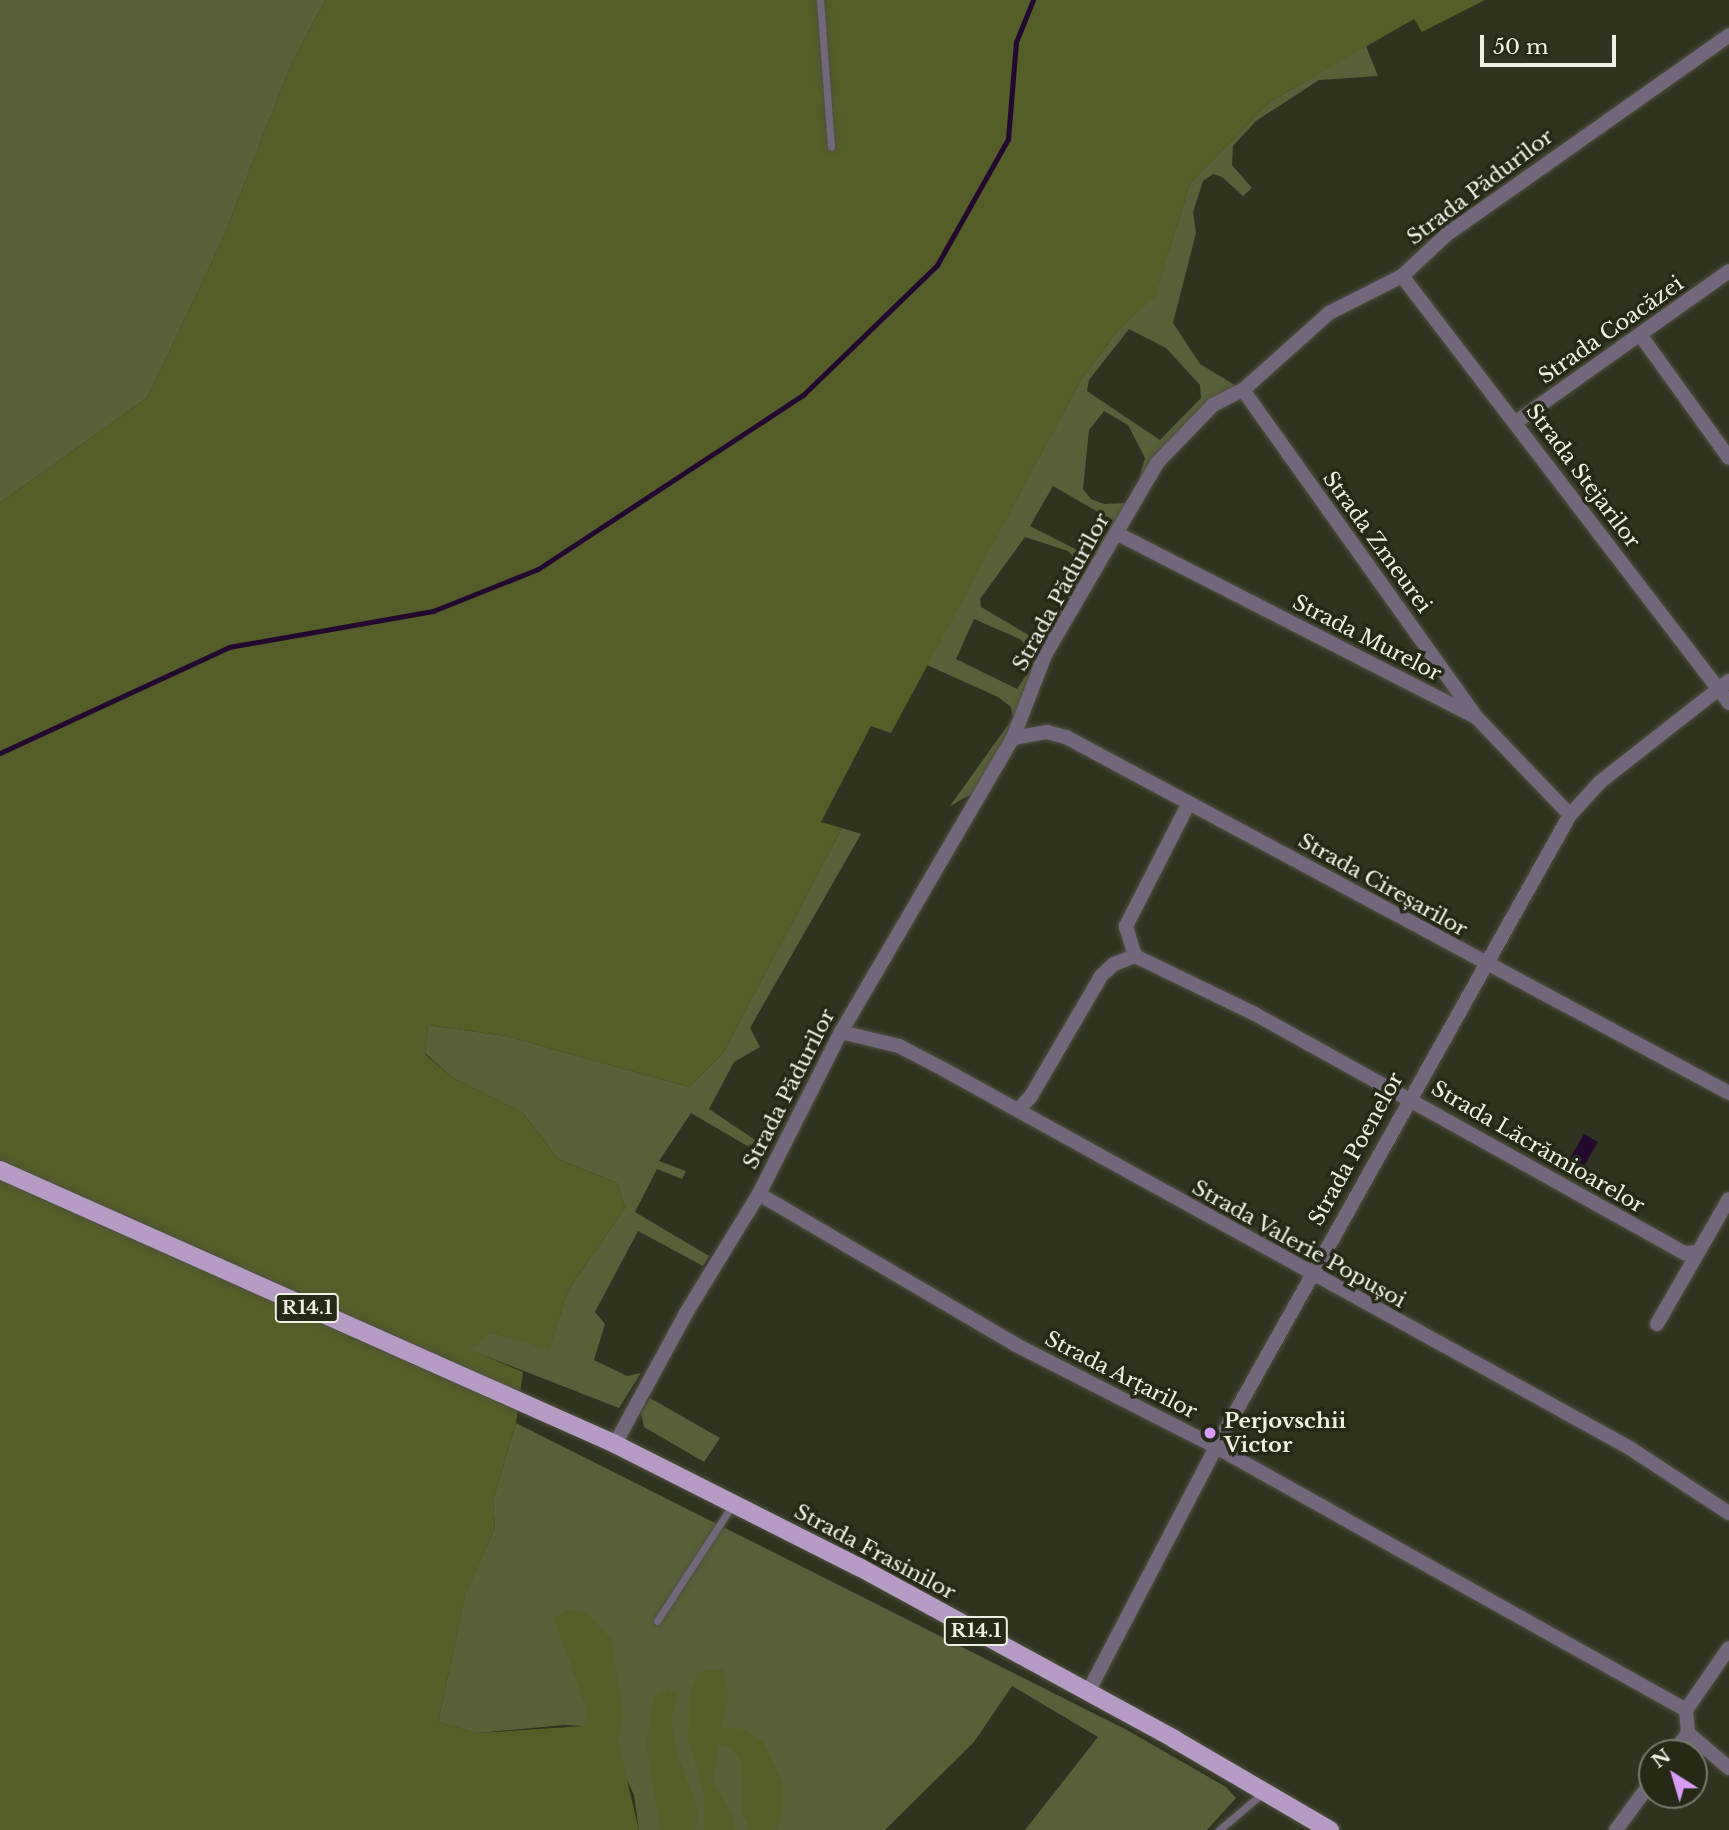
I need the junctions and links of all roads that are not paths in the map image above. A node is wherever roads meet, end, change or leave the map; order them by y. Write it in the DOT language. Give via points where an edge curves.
graph roads {
  1 [pos="820,0"];
  2 [pos="1729,35"];
  3 [pos="831,147"];
  4 [pos="1729,271"];
  5 [pos="1402,276"];
  6 [pos="1642,337"];
  7 [pos="1243,390"];
  8 [pos="1516,422"];
  9 [pos="1729,458"];
  10 [pos="1118,534"];
  11 [pos="1723,685"];
  12 [pos="1729,703"];
  13 [pos="1477,718"];
  14 [pos="1013,738"];
  15 [pos="1189,803"];
  16 [pos="1570,815"];
  17 [pos="1135,956"];
  18 [pos="1483,963"];
  19 [pos="841,1032"];
  20 [pos="1729,1093"];
  21 [pos="1409,1098"];
  22 [pos="1018,1110"];
  23 [pos="0,1170"];
  24 [pos="759,1194"];
  25 [pos="1729,1199"];
  26 [pos="1698,1252"];
  27 [pos="1310,1275"];
  28 [pos="1657,1324"];
  29 [pos="615,1444"];
  30 [pos="1216,1447"];
  31 [pos="733,1504"];
  32 [pos="1729,1513"];
  33 [pos="657,1621"];
  34 [pos="1729,1648"];
  35 [pos="1088,1692"];
  36 [pos="1686,1710"];
  37 [pos="1688,1733"];
  38 [pos="1684,1739"];
  39 [pos="1729,1769"];
  40 [pos="1264,1792"];
  41 [pos="1638,1800"];
  42 [pos="1219,1830"];
  43 [pos="1330,1830"];
  44 [pos="1616,1830"];
  1 -- 3 [label="lane"];
  2 -- 5 [label="street, Strada Pădurilor" via="1446,235"];
  4 -- 6 [label="street, Strada Coacăzei"];
  5 -- 7 [label="street, Strada Pădurilor" via="1329,313"];
  5 -- 8 [label="street, Strada Stejarilor"];
  6 -- 8 [label="street, Strada Coacăzei"];
  6 -- 9 [label="street"];
  7 -- 10 [label="street, Strada Pădurilor" via="1213,405 1157,463"];
  7 -- 13 [label="street, Strada Zmeurei"];
  8 -- 11 [label="street, Strada Stejarilor"];
  10 -- 13 [label="street, Strada Murelor"];
  10 -- 14 [label="street, Strada Pădurilor" via="1045,655"];
  11 -- 12 [label="street, Strada Stejarilor"];
  11 -- 16 [label="street, Strada Poenelor" via="1600,782"];
  13 -- 16 [label="street, Strada Murelor"];
  14 -- 15 [label="street, Strada Cireșarilor" via="1047,732 1066,737"];
  14 -- 19 [label="street, Strada Pădurilor"];
  15 -- 17 [label="street" via="1126,926"];
  15 -- 18 [label="street, Strada Cireșarilor"];
  16 -- 18 [label="street, Strada Poenelor"];
  17 -- 21 [label="street, Strada Lăcrămioarelor"];
  17 -- 22 [label="street" via="1114,964 1101,976 1031,1096"];
  18 -- 20 [label="street, Strada Cireșarilor"];
  18 -- 21 [label="street, Strada Poenelor"];
  19 -- 22 [label="street, Strada Valerie Popușoi" via="899,1046"];
  19 -- 24 [label="street, Strada Pădurilor"];
  21 -- 26 [label="street, Strada Lăcrămioarelor" via="1685,1253"];
  21 -- 27 [label="street, Strada Poenelor"];
  22 -- 27 [label="street, Strada Valerie Popușoi"];
  23 -- 29 [label="main road, R14.1"];
  24 -- 29 [label="street, Strada Pădurilor" via="686,1313"];
  24 -- 30 [label="street, Strada Arțarilor" via="1016,1345"];
  25 -- 26 [label="street"];
  26 -- 28 [label="street"];
  27 -- 30 [label="street, Strada Poenelor"];
  27 -- 32 [label="street, Strada Valerie Popușoi" via="1628,1447"];
  29 -- 31 [label="main road, Strada Frasinilor / R14.1"];
  30 -- 35 [label="street, Strada Poenelor"];
  30 -- 36 [label="street, Strada Arțarilor"];
  31 -- 33 [label="lane"];
  31 -- 35 [label="main road, Strada Frasinilor / R14.1"];
  34 -- 36 [label="street"];
  35 -- 40 [label="main road, Strada Frasinilor / R14.1"];
  36 -- 37 [label="street"];
  37 -- 38 [label="street"];
  37 -- 39 [label="street"];
  40 -- 42 [label="lane"];
  40 -- 43 [label="main road, Strada Frasinilor / R14.1"];
  41 -- 44 [label="street"];
}
